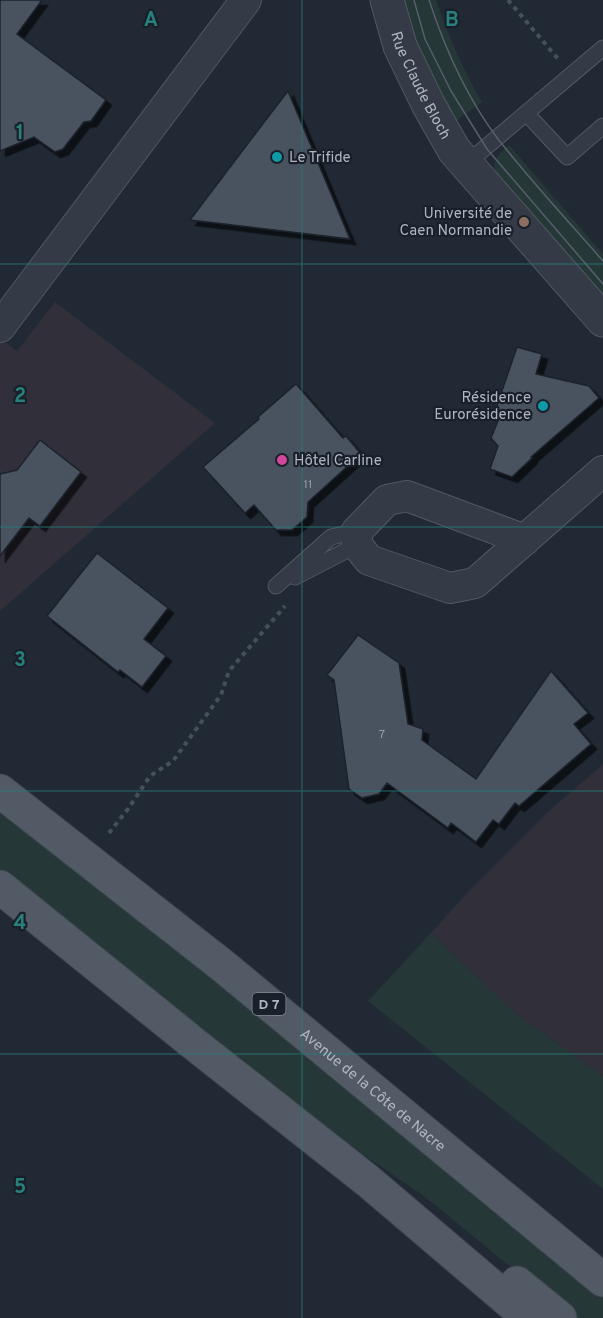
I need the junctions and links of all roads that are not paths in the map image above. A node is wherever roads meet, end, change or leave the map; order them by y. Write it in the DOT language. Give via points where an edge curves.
graph roads {
  1 [pos="246,0"];
  2 [pos="387,0"];
  3 [pos="603,48"];
  4 [pos="526,113"];
  5 [pos="603,126"];
  6 [pos="466,164"];
  7 [pos="603,321"];
  8 [pos="0,327"];
  9 [pos="603,471"];
  10 [pos="357,538"];
  11 [pos="525,540"];
  12 [pos="0,791"];
  13 [pos="0,887"];
  14 [pos="368,1181"];
  15 [pos="603,1280"];
  16 [pos="529,1318"];
  17 [pos="560,1318"];
  1 -- 8 [label="street"];
  2 -- 6 [label="street, Rue Claude Bloch" via="400,46 454,150"];
  3 -- 4 [label="lane"];
  4 -- 5 [label="lane" via="567,157"];
  4 -- 6 [label="lane"];
  6 -- 7 [label="street, Rue Claude Bloch"];
  9 -- 11 [label="street"];
  10 -- 10 [label="lane" via="331,537 276,586"];
  10 -- 11 [label="street" via="387,500 407,496"];
  10 -- 11 [label="street" via="369,560 450,588 475,583"];
  12 -- 15 [label="main road, Avenue de la Côte de Nacre / D 7" via="223,966"];
  13 -- 14 [label="main road"];
  14 -- 16 [label="main road"];
  14 -- 17 [label="main road" via="439,1217"];
}
